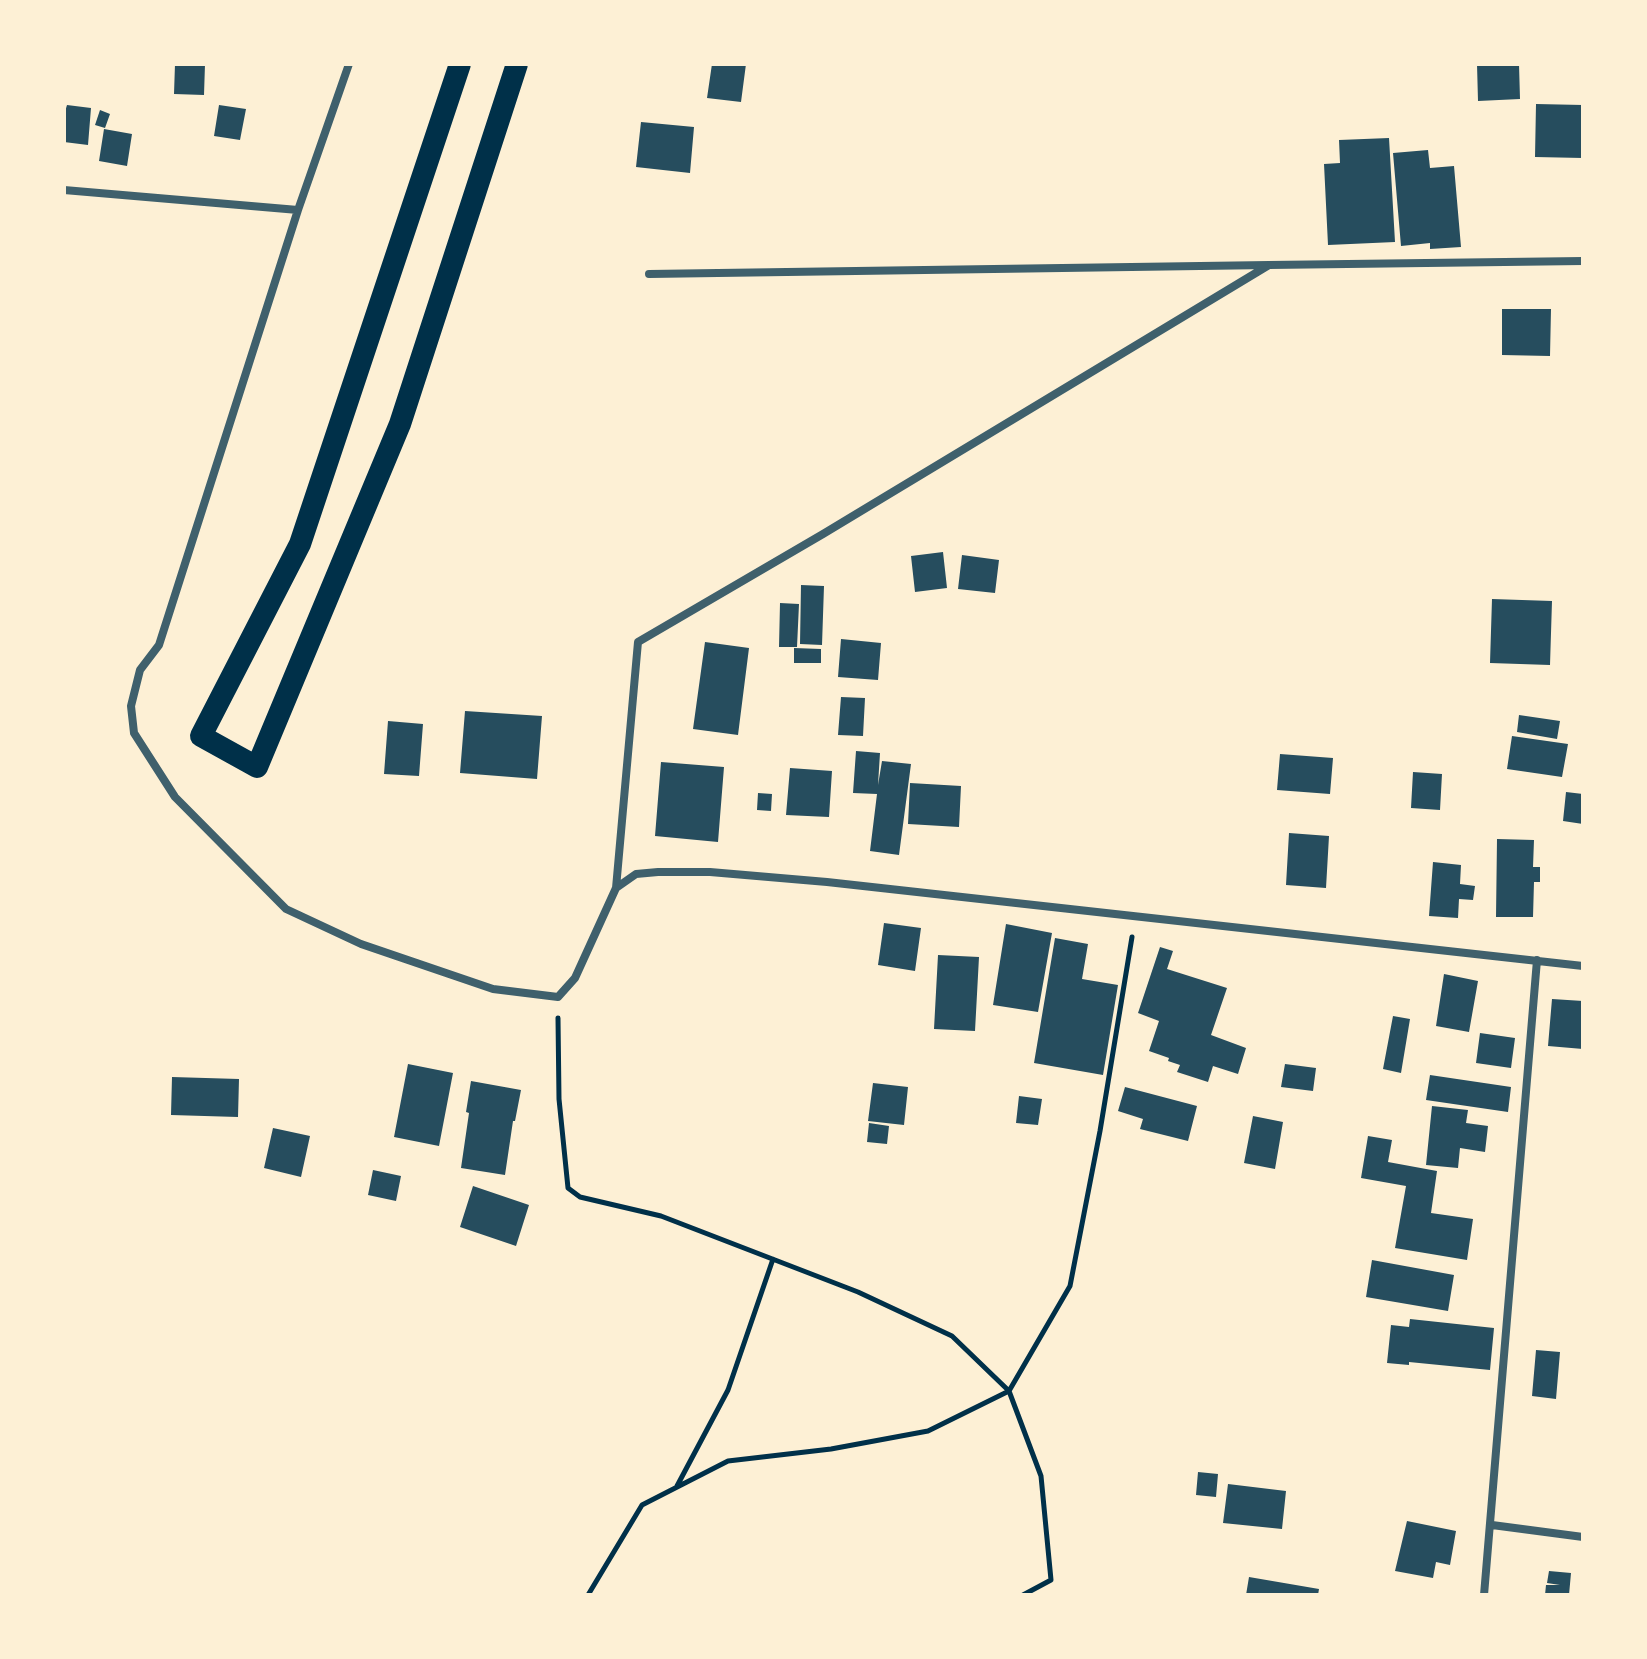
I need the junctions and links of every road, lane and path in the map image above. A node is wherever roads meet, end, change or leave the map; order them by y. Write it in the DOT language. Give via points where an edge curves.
graph roads {
  1 [pos="349,64"];
  2 [pos="460,64"];
  3 [pos="517,64"];
  4 [pos="64,190"];
  5 [pos="298,210"];
  6 [pos="1583,261"];
  7 [pos="1269,265"];
  8 [pos="649,274"];
  9 [pos="616,888"];
  10 [pos="1135,916"];
  11 [pos="1537,960"];
  12 [pos="1583,966"];
  13 [pos="558,997"];
  14 [pos="773,1259"];
  15 [pos="1009,1391"];
  16 [pos="677,1487"];
  17 [pos="1492,1525"];
  18 [pos="1583,1537"];
  19 [pos="588,1595"];
  20 [pos="1023,1595"];
  21 [pos="1484,1595"];
  1 -- 5 [label="street"];
  2 -- 3 [label="highway" via="300,544 201,736 257,767 400,424"];
  4 -- 5 [label="street"];
  5 -- 13 [label="street" via="159,645 140,670 131,706 134,733 175,797 286,909 361,944 493,989"];
  6 -- 7 [label="street"];
  7 -- 8 [label="street"];
  7 -- 9 [label="street" via="638,642"];
  9 -- 10 [label="street" via="636,874 710,872"];
  9 -- 13 [label="street" via="575,978"];
  10 -- 11 [label="street"];
  10 -- 15 [label="path" via="1070,1286"];
  11 -- 12 [label="street"];
  11 -- 17 [label="street"];
  13 -- 14 [label="path" via="559,1099 568,1188 580,1197 661,1216"];
  14 -- 15 [label="path" via="952,1336"];
  14 -- 16 [label="path" via="728,1390"];
  15 -- 16 [label="path" via="928,1431 728,1461"];
  15 -- 20 [label="path" via="1041,1476 1051,1580"];
  16 -- 19 [label="path" via="642,1505"];
  17 -- 18 [label="street"];
  17 -- 21 [label="street"];
}
